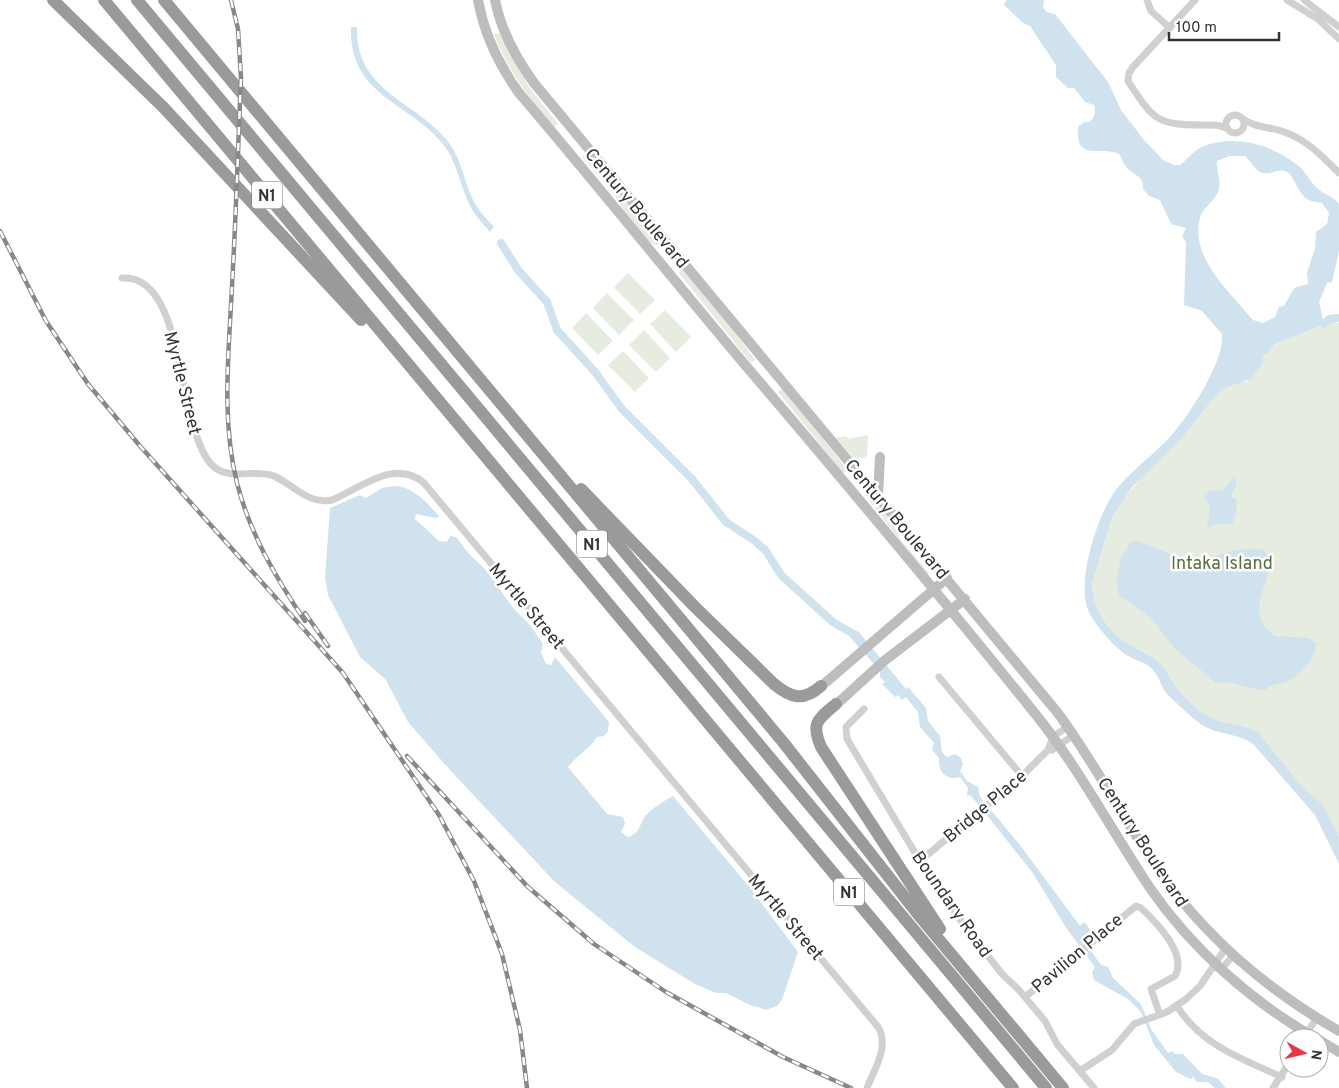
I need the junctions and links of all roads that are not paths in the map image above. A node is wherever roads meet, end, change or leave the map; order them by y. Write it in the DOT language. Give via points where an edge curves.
graph roads {
  1 [pos="53,0"];
  2 [pos="104,0"];
  3 [pos="137,0"];
  4 [pos="164,0"];
  5 [pos="174,0"];
  6 [pos="478,0"];
  7 [pos="495,0"];
  8 [pos="1195,0"];
  9 [pos="1287,0"];
  10 [pos="1304,0"];
  11 [pos="1148,3"];
  12 [pos="1171,26"];
  13 [pos="1339,27"];
  14 [pos="1339,39"];
  15 [pos="214,58"];
  16 [pos="1228,119"];
  17 [pos="1243,119"];
  18 [pos="1219,125"];
  19 [pos="1260,126"];
  20 [pos="1228,129"];
  21 [pos="1243,130"];
  22 [pos="1339,172"];
  23 [pos="122,278"];
  24 [pos="429,389"];
  25 [pos="492,394"];
  26 [pos="880,457"];
  27 [pos="878,496"];
  28 [pos="947,578"];
  29 [pos="934,589"];
  30 [pos="965,599"];
  31 [pos="951,609"];
  32 [pos="939,677"];
  33 [pos="822,685"];
  34 [pos="837,703"];
  35 [pos="864,709"];
  36 [pos="1071,730"];
  37 [pos="1056,741"];
  38 [pos="1022,776"];
  39 [pos="920,861"];
  40 [pos="1229,953"];
  41 [pos="1217,967"];
  42 [pos="1025,997"];
  43 [pos="1178,1006"];
  44 [pos="1160,1015"];
  45 [pos="1317,1018"];
  46 [pos="1297,1028"];
  47 [pos="1312,1028"];
  48 [pos="1339,1031"];
  49 [pos="1080,1071"];
  50 [pos="1279,1075"];
  51 [pos="867,1088"];
  52 [pos="1013,1088"];
  53 [pos="1046,1088"];
  54 [pos="1064,1088"];
  55 [pos="1094,1088"];
  1 -- 24 [label="highway" via="164,108"];
  2 -- 24 [label="highway, N1"];
  3 -- 53 [label="highway, N1"];
  4 -- 15 [label="highway"];
  5 -- 15 [label="highway" via="204,38"];
  6 -- 29 [label="main road, Century Boulevard" via="494,53 519,92"];
  7 -- 27 [label="main road, Century Boulevard" via="499,21 515,55 534,83"];
  8 -- 12 [label="street"];
  9 -- 14 [label="street" via="1318,19"];
  10 -- 13 [label="street"];
  11 -- 12 [label="street"];
  12 -- 18 [label="street" via="1133,67 1128,81 1162,122 1171,125"];
  15 -- 25 [label="highway"];
  16 -- 17 [label="street" via="1235,115"];
  16 -- 18 [label="street"];
  16 -- 20 [label="street"];
  17 -- 19 [label="street"];
  17 -- 21 [label="street"];
  18 -- 20 [label="street"];
  19 -- 21 [label="street"];
  19 -- 22 [label="street" via="1283,131 1306,143"];
  20 -- 21 [label="street" via="1232,133"];
  23 -- 51 [label="street, Myrtle Street" via="138,279 147,285 164,313 199,446 218,471 271,475 308,498 322,501 392,473 409,474 424,483 878,1027 882,1048"];
  24 -- 52 [label="highway, N1"];
  25 -- 33 [label="highway" via="695,607 774,684 797,698 809,695"];
  25 -- 54 [label="highway" via="783,742 921,918"];
  26 -- 27 [label="main road"];
  27 -- 28 [label="main road, Century Boulevard"];
  28 -- 29 [label="main road"];
  28 -- 30 [label="main road, Century Boulevard"];
  29 -- 31 [label="main road, Century Boulevard"];
  29 -- 33 [label="main road"];
  30 -- 31 [label="main road"];
  30 -- 36 [label="main road, Century Boulevard"];
  31 -- 34 [label="main road" via="884,661"];
  31 -- 37 [label="main road, Century Boulevard"];
  32 -- 38 [label="street"];
  34 -- 54 [label="highway" via="820,717 816,725 821,747 933,919"];
  35 -- 39 [label="street, Boundary Road" via="846,727 847,739"];
  36 -- 37 [label="street, Bridge Place"];
  36 -- 40 [label="main road, Century Boulevard" via="1152,862 1179,898"];
  37 -- 38 [label="street, Bridge Place"];
  37 -- 41 [label="main road, Century Boulevard" via="1150,888"];
  38 -- 39 [label="street, Bridge Place"];
  39 -- 42 [label="street, Boundary Road" via="961,921 1002,974"];
  40 -- 41 [label="street"];
  40 -- 45 [label="main road, Century Boulevard" via="1269,986"];
  41 -- 43 [label="street"];
  41 -- 46 [label="main road, Century Boulevard"];
  42 -- 44 [label="street, Pavilion Place" via="1134,906 1141,908 1168,936 1178,968 1174,978 1151,989"];
  42 -- 49 [label="street, Boundary Road"];
  43 -- 44 [label="street"];
  43 -- 50 [label="street" via="1191,1026 1216,1046"];
  44 -- 49 [label="street" via="1132,1026 1112,1050"];
  45 -- 47 [label="street"];
  45 -- 48 [label="main road, Century Boulevard"];
  49 -- 55 [label="street, Boundary Road"];
}
